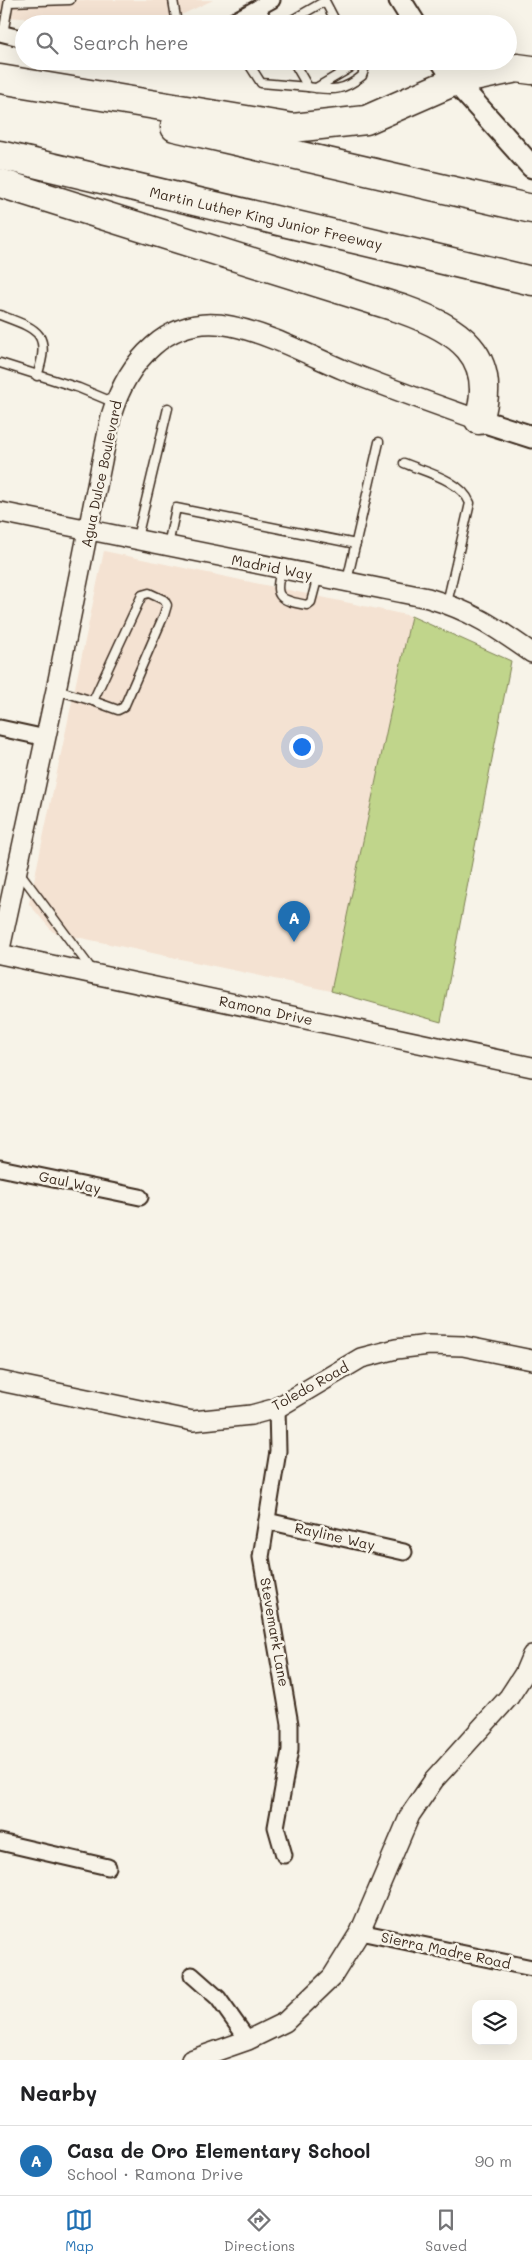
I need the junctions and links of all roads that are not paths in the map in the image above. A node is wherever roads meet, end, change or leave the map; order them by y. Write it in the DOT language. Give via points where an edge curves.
graph roads {
  1 [pos="46,0"];
  2 [pos="70,0"];
  3 [pos="173,0"];
  4 [pos="400,0"];
  5 [pos="9,1"];
  6 [pos="325,1"];
  7 [pos="266,3"];
  8 [pos="176,15"];
  9 [pos="244,15"];
  10 [pos="301,15"];
  11 [pos="333,15"];
  12 [pos="409,15"];
  13 [pos="2,34"];
  14 [pos="15,37"];
  15 [pos="517,68"];
  16 [pos="253,70"];
  17 [pos="300,70"];
  18 [pos="345,70"];
  19 [pos="364,70"];
  20 [pos="472,70"];
  21 [pos="532,70"];
  22 [pos="449,71"];
  23 [pos="0,79"];
  24 [pos="0,87"];
  25 [pos="312,87"];
  26 [pos="0,156"];
  27 [pos="532,167"];
  28 [pos="0,183"];
  29 [pos="532,210"];
  30 [pos="532,281"];
  31 [pos="0,315"];
  32 [pos="0,363"];
  33 [pos="37,376"];
  34 [pos="115,402"];
  35 [pos="168,408"];
  36 [pos="479,420"];
  37 [pos="532,437"];
  38 [pos="379,442"];
  39 [pos="404,463"];
  40 [pos="0,512"];
  41 [pos="87,530"];
  42 [pos="136,540"];
  43 [pos="356,544"];
  44 [pos="168,546"];
  45 [pos="282,568"];
  46 [pos="318,576"];
  47 [pos="347,582"];
  48 [pos="447,603"];
  49 [pos="532,653"];
  50 [pos="56,690"];
  51 [pos="93,701"];
  52 [pos="0,728"];
  53 [pos="46,738"];
  54 [pos="18,870"];
  55 [pos="0,949"];
  56 [pos="0,954"];
  57 [pos="94,974"];
  58 [pos="532,1067"];
  59 [pos="0,1168"];
  60 [pos="140,1197"];
  61 [pos="532,1360"];
  62 [pos="0,1381"];
  63 [pos="277,1408"];
  64 [pos="267,1521"];
  65 [pos="404,1552"];
  66 [pos="532,1655"];
  67 [pos="0,1842"];
  68 [pos="284,1855"];
  69 [pos="108,1867"];
  70 [pos="360,1932"];
  71 [pos="532,1968"];
  72 [pos="192,1976"];
  73 [pos="248,2040"];
  74 [pos="191,2060"];
  1 -- 2 [label="lane"];
  1 -- 5 [label="lane"];
  3 -- 8 [label="lane"];
  4 -- 12 [label="main road"];
  5 -- 13 [label="lane"];
  6 -- 10 [label="lane"];
  6 -- 11 [label="lane"];
  7 -- 9 [label="street"];
  13 -- 14 [label="street"];
  15 -- 21 [label="highway"];
  16 -- 25 [label="lane" via="261,83"];
  17 -- 25 [label="lane"];
  18 -- 25 [label="lane"];
  19 -- 25 [label="lane" via="362,76 349,86 333,90"];
  20 -- 22 [label="highway"];
  22 -- 23 [label="highway" via="366,120 293,128"];
  22 -- 27 [label="main road"];
  24 -- 29 [label="highway"];
  26 -- 30 [label="highway, Martin Luther King Junior Freeway"];
  28 -- 36 [label="highway" via="402,309 436,323 462,340 480,364 486,383"];
  31 -- 33 [label="lane" via="40,334 44,348"];
  32 -- 33 [label="lane"];
  33 -- 34 [label="lane"];
  34 -- 36 [label="street, Agua Dulce Boulevard" via="130,371 154,344 183,329 214,324 256,333 379,384"];
  34 -- 41 [label="street, Agua Dulce Boulevard"];
  35 -- 42 [label="lane"];
  36 -- 37 [label="main road, Agua Dulce Boulevard"];
  38 -- 43 [label="lane"];
  39 -- 48 [label="lane" via="455,485 466,493 470,503"];
  40 -- 41 [label="street, Madrid Way"];
  41 -- 42 [label="street, Madrid Way"];
  41 -- 50 [label="street, Agua Dulce Boulevard"];
  42 -- 44 [label="street, Madrid Way"];
  43 -- 44 [label="lane" via="176,508"];
  43 -- 47 [label="lane"];
  44 -- 45 [label="street, Madrid Way"];
  45 -- 46 [label="street, Madrid Way"];
  45 -- 46 [label="lane" via="276,587 278,594 300,604 311,602"];
  46 -- 47 [label="street, Madrid Way"];
  47 -- 48 [label="street, Madrid Way"];
  48 -- 49 [label="street, Madrid Way" via="490,623"];
  50 -- 51 [label="lane"];
  50 -- 53 [label="street, Agua Dulce Boulevard"];
  51 -- 51 [label="lane" via="118,710 124,707 164,615 167,605 159,596 142,595"];
  52 -- 53 [label="street"];
  53 -- 54 [label="street, Agua Dulce Boulevard"];
  54 -- 55 [label="street, Agua Dulce Boulevard"];
  54 -- 57 [label="lane"];
  56 -- 57 [label="street, Ramona Drive"];
  57 -- 58 [label="street, Ramona Drive"];
  59 -- 60 [label="street, Gaul Way"];
  61 -- 63 [label="street, Toledo Road" via="463,1346 396,1349 362,1358"];
  62 -- 63 [label="street, Toledo Road" via="193,1421 251,1415"];
  63 -- 64 [label="street, Stevemark Lane" via="278,1452"];
  64 -- 65 [label="street, Rayline Way"];
  64 -- 68 [label="street, Stevemark Lane" via="262,1557 290,1724 290,1750 276,1826"];
  66 -- 70 [label="street" via="509,1696 434,1780 410,1815"];
  67 -- 69 [label="street"];
  70 -- 71 [label="street, Sierra Madre Road"];
  70 -- 73 [label="street" via="332,1977 285,2022"];
  72 -- 73 [label="street" via="218,1998"];
  73 -- 74 [label="street"];
}
